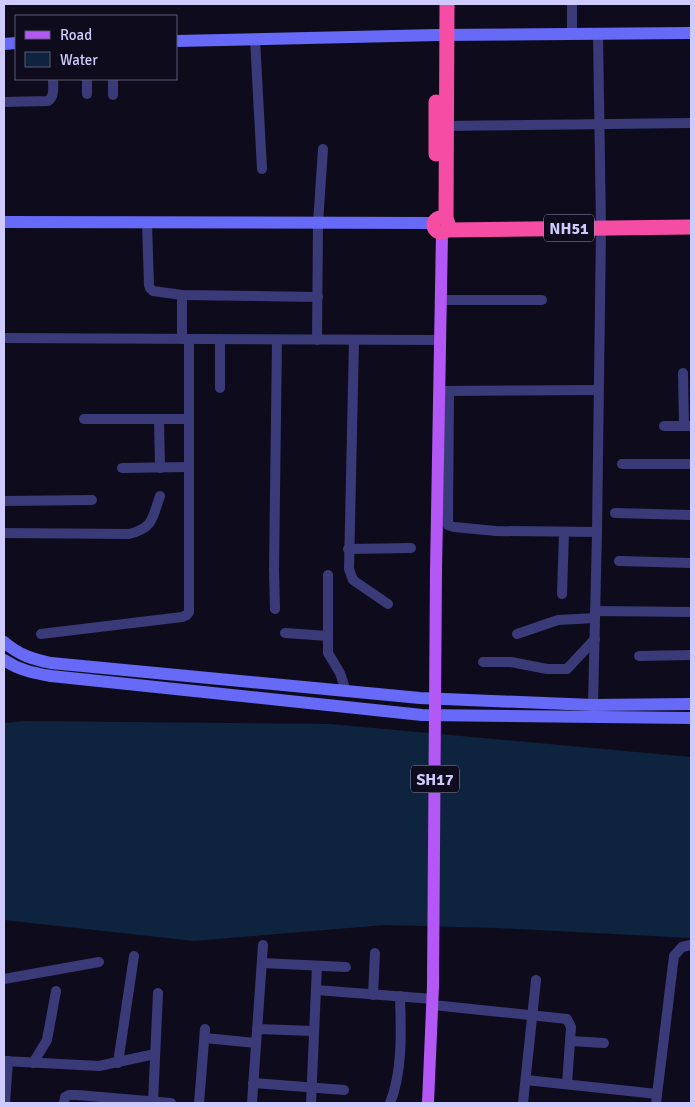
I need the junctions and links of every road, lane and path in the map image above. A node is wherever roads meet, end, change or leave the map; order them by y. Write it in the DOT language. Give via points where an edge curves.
graph roads {
  1 [pos="437,4"];
  2 [pos="447,4"];
  3 [pos="572,4"];
  4 [pos="691,33"];
  5 [pos="572,34"];
  6 [pos="598,34"];
  7 [pos="442,35"];
  8 [pos="256,39"];
  9 [pos="178,40"];
  10 [pos="53,80"];
  11 [pos="87,80"];
  12 [pos="113,80"];
  13 [pos="87,94"];
  14 [pos="113,95"];
  15 [pos="4,102"];
  16 [pos="691,123"];
  17 [pos="600,125"];
  18 [pos="441,126"];
  19 [pos="323,149"];
  20 [pos="262,169"];
  21 [pos="691,216"];
  22 [pos="4,222"];
  23 [pos="147,222"];
  24 [pos="318,223"];
  25 [pos="601,223"];
  26 [pos="443,224"];
  27 [pos="691,226"];
  28 [pos="182,295"];
  29 [pos="318,297"];
  30 [pos="441,300"];
  31 [pos="542,300"];
  32 [pos="4,338"];
  33 [pos="186,339"];
  34 [pos="220,339"];
  35 [pos="277,340"];
  36 [pos="317,340"];
  37 [pos="354,340"];
  38 [pos="440,340"];
  39 [pos="684,373"];
  40 [pos="220,388"];
  41 [pos="598,390"];
  42 [pos="445,391"];
  43 [pos="84,419"];
  44 [pos="159,419"];
  45 [pos="189,419"];
  46 [pos="664,426"];
  47 [pos="688,426"];
  48 [pos="622,464"];
  49 [pos="691,464"];
  50 [pos="122,468"];
  51 [pos="160,468"];
  52 [pos="189,468"];
  53 [pos="160,496"];
  54 [pos="92,500"];
  55 [pos="4,501"];
  56 [pos="615,513"];
  57 [pos="691,515"];
  58 [pos="564,532"];
  59 [pos="597,532"];
  60 [pos="4,533"];
  61 [pos="411,548"];
  62 [pos="348,549"];
  63 [pos="619,561"];
  64 [pos="691,563"];
  65 [pos="328,575"];
  66 [pos="562,594"];
  67 [pos="388,604"];
  68 [pos="275,609"];
  69 [pos="691,612"];
  70 [pos="595,614"];
  71 [pos="286,633"];
  72 [pos="41,634"];
  73 [pos="517,634"];
  74 [pos="328,636"];
  75 [pos="595,639"];
  76 [pos="4,642"];
  77 [pos="691,655"];
  78 [pos="639,656"];
  79 [pos="4,660"];
  80 [pos="483,662"];
  81 [pos="346,691"];
  82 [pos="691,704"];
  83 [pos="593,705"];
  84 [pos="691,718"];
  85 [pos="264,945"];
  86 [pos="691,946"];
  87 [pos="375,953"];
  88 [pos="134,956"];
  89 [pos="99,962"];
  90 [pos="262,963"];
  91 [pos="317,966"];
  92 [pos="346,967"];
  93 [pos="4,978"];
  94 [pos="536,980"];
  95 [pos="316,990"];
  96 [pos="56,991"];
  97 [pos="158,993"];
  98 [pos="373,995"];
  99 [pos="400,996"];
  100 [pos="433,997"];
  101 [pos="533,1015"];
  102 [pos="257,1029"];
  103 [pos="314,1031"];
  104 [pos="570,1041"];
  105 [pos="256,1043"];
  106 [pos="604,1043"];
  107 [pos="156,1054"];
  108 [pos="6,1061"];
  109 [pos="33,1062"];
  110 [pos="118,1063"];
  111 [pos="526,1080"];
  112 [pos="254,1083"];
  113 [pos="567,1084"];
  114 [pos="312,1087"];
  115 [pos="344,1090"];
  116 [pos="657,1099"];
  117 [pos="152,1102"];
  118 [pos="5,1103"];
  119 [pos="64,1103"];
  120 [pos="171,1103"];
  121 [pos="199,1103"];
  122 [pos="252,1103"];
  123 [pos="311,1103"];
  124 [pos="390,1103"];
  125 [pos="428,1103"];
  126 [pos="523,1103"];
  1 -- 7 [label="highway"];
  2 -- 7 [label="highway"];
  3 -- 5 [label="street"];
  4 -- 6 [label="street"];
  5 -- 6 [label="street"];
  5 -- 7 [label="street"];
  6 -- 17 [label="street"];
  7 -- 8 [label="street"];
  7 -- 18 [label="highway"];
  8 -- 9 [label="street"];
  8 -- 20 [label="street"];
  10 -- 15 [label="street" via="53,94 48,101"];
  11 -- 13 [label="street"];
  12 -- 14 [label="street"];
  16 -- 17 [label="street"];
  17 -- 18 [label="street"];
  17 -- 25 [label="street"];
  18 -- 26 [label="highway" via="436,184"];
  19 -- 24 [label="street"];
  21 -- 25 [label="highway, NH51"];
  22 -- 23 [label="street"];
  23 -- 24 [label="street"];
  23 -- 28 [label="street" via="150,288"];
  24 -- 26 [label="street"];
  24 -- 29 [label="street"];
  25 -- 26 [label="highway, NH51"];
  25 -- 27 [label="highway, NH51"];
  25 -- 41 [label="street"];
  26 -- 30 [label="main road, SH17"];
  28 -- 29 [label="street"];
  28 -- 33 [label="street"];
  29 -- 36 [label="street"];
  30 -- 31 [label="street"];
  30 -- 38 [label="main road, SH17"];
  32 -- 33 [label="street"];
  33 -- 34 [label="street"];
  33 -- 45 [label="street"];
  34 -- 35 [label="street"];
  34 -- 40 [label="street"];
  35 -- 36 [label="street"];
  35 -- 68 [label="street"];
  36 -- 37 [label="street"];
  37 -- 38 [label="street"];
  37 -- 62 [label="street"];
  38 -- 42 [label="main road, SH17"];
  39 -- 47 [label="street"];
  41 -- 42 [label="street"];
  41 -- 59 [label="street"];
  42 -- 58 [label="street" via="448,525 496,531"];
  42 -- 100 [label="main road, SH17, bridge" via="436,571"];
  43 -- 44 [label="street"];
  44 -- 45 [label="street"];
  44 -- 51 [label="street"];
  45 -- 52 [label="street"];
  46 -- 47 [label="street"];
  48 -- 49 [label="street"];
  50 -- 51 [label="street"];
  51 -- 52 [label="street"];
  52 -- 72 [label="street" via="190,607 187,615"];
  53 -- 60 [label="street" via="147,527 129,534"];
  54 -- 55 [label="street"];
  56 -- 57 [label="street"];
  58 -- 59 [label="street"];
  58 -- 66 [label="street"];
  59 -- 70 [label="street"];
  61 -- 62 [label="street"];
  62 -- 67 [label="street" via="353,580"];
  63 -- 64 [label="street"];
  65 -- 74 [label="street"];
  69 -- 70 [label="street"];
  70 -- 73 [label="street" via="558,620"];
  70 -- 75 [label="street"];
  71 -- 74 [label="street"];
  74 -- 81 [label="street" via="328,653 340,672"];
  75 -- 80 [label="street" via="566,669"];
  75 -- 83 [label="street"];
  76 -- 81 [label="street" via="19,654 51,663"];
  77 -- 78 [label="street"];
  79 -- 84 [label="street" via="30,673 52,676 422,715"];
  81 -- 83 [label="street" via="420,698"];
  82 -- 83 [label="street"];
  85 -- 90 [label="street"];
  86 -- 116 [label="street" via="682,947 674,956"];
  87 -- 98 [label="street"];
  88 -- 110 [label="street"];
  89 -- 93 [label="street"];
  90 -- 91 [label="street"];
  90 -- 102 [label="street"];
  91 -- 92 [label="street"];
  91 -- 95 [label="street"];
  94 -- 101 [label="street"];
  95 -- 98 [label="street"];
  95 -- 103 [label="street"];
  96 -- 109 [label="street" via="48,1040"];
  97 -- 107 [label="street"];
  98 -- 99 [label="street"];
  99 -- 100 [label="street"];
  99 -- 124 [label="street" via="399,1065"];
  100 -- 101 [label="street"];
  100 -- 125 [label="main road, SH17"];
  101 -- 104 [label="street" via="567,1019 571,1027"];
  101 -- 111 [label="street"];
  102 -- 103 [label="street"];
  102 -- 105 [label="street"];
  103 -- 114 [label="street"];
  104 -- 106 [label="street"];
  104 -- 113 [label="street"];
  105 -- 112 [label="street"];
  105 -- 121 [label="street" via="205,1034"];
  107 -- 110 [label="street"];
  107 -- 117 [label="street"];
  108 -- 109 [label="street"];
  108 -- 118 [label="street"];
  109 -- 110 [label="street" via="99,1066"];
  111 -- 113 [label="street"];
  111 -- 126 [label="street"];
  112 -- 114 [label="street"];
  112 -- 122 [label="street"];
  113 -- 116 [label="street"];
  114 -- 115 [label="street"];
  114 -- 123 [label="street"];
  117 -- 119 [label="street" via="69,1095"];
  117 -- 120 [label="street"];
}
